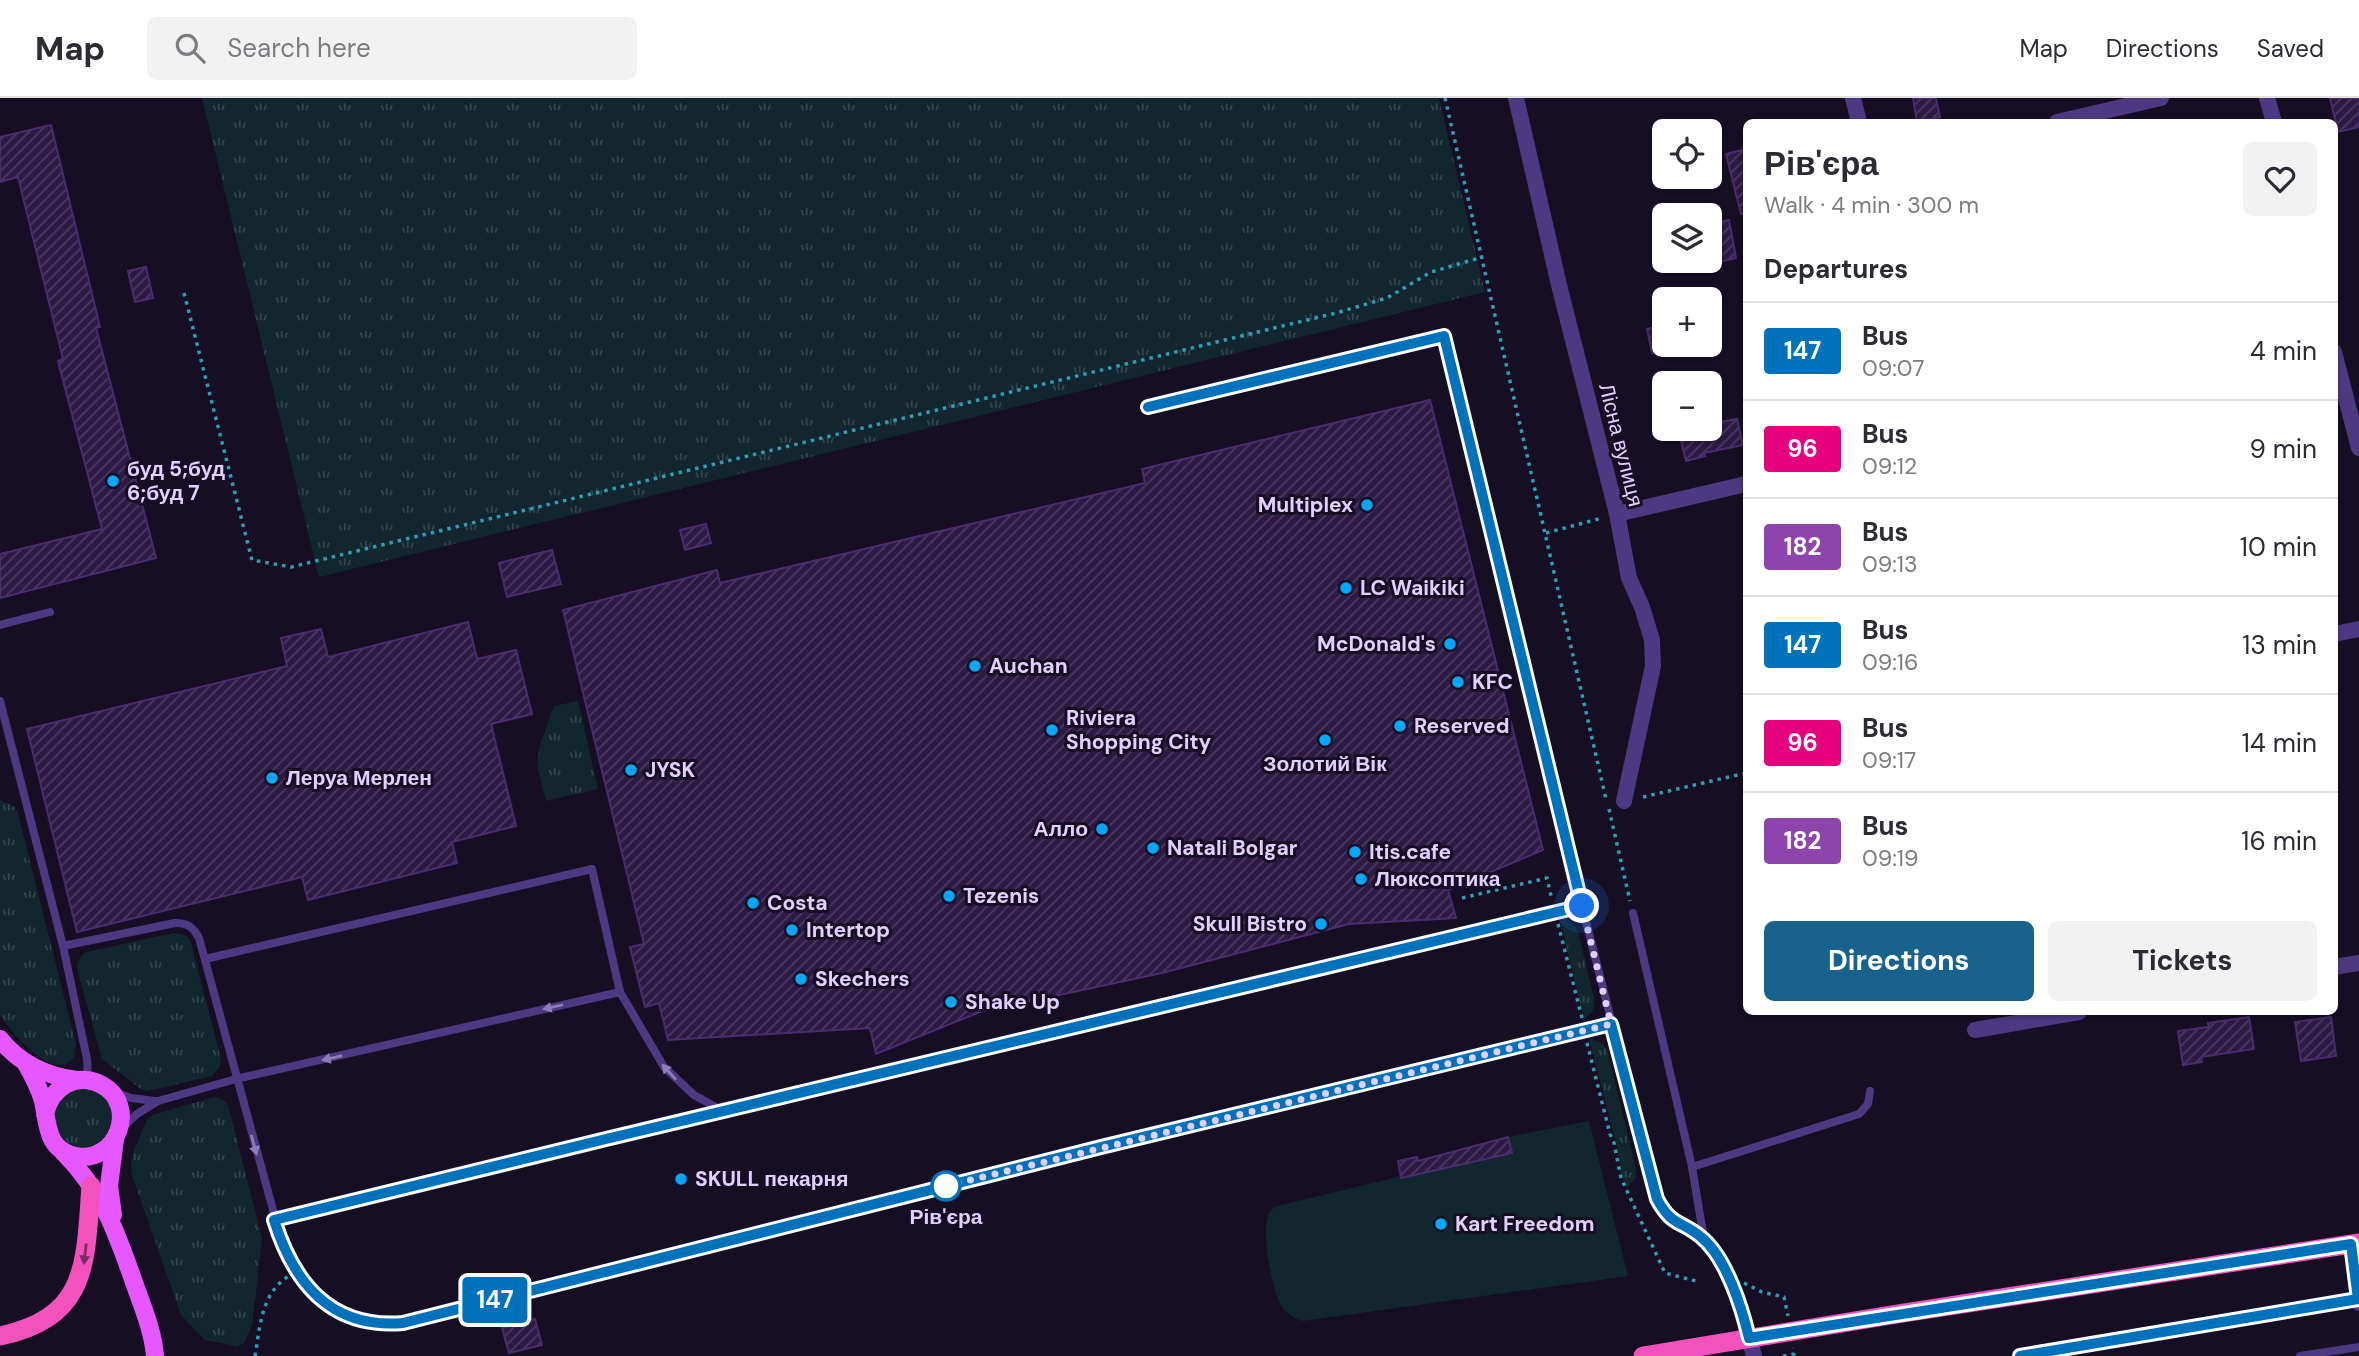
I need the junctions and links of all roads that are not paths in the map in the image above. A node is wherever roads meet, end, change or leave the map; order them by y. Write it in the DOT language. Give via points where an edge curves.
graph roads {
  1 [pos="1516,98"];
  2 [pos="1853,98"];
  3 [pos="2161,98"];
  4 [pos="2267,98"];
  5 [pos="1858,119"];
  6 [pos="2070,119"];
  7 [pos="2273,119"];
  8 [pos="2338,365"];
  9 [pos="1148,407"];
  10 [pos="2359,448"];
  11 [pos="1743,485"];
  12 [pos="1617,514"];
  13 [pos="50,612"];
  14 [pos="0,625"];
  15 [pos="2359,629"];
  16 [pos="2338,633"];
  17 [pos="0,701"];
  18 [pos="1624,801"];
  19 [pos="1582,906"];
  20 [pos="1633,913"];
  21 [pos="63,946"];
  22 [pos="205,959"];
  23 [pos="2359,963"];
  24 [pos="2338,966"];
  25 [pos="620,992"];
  26 [pos="2062,1015"];
  27 [pos="1611,1024"];
  28 [pos="1975,1030"];
  29 [pos="0,1039"];
  30 [pos="24,1062"];
  31 [pos="236,1079"];
  32 [pos="83,1080"];
  33 [pos="106,1087"];
  34 [pos="1870,1091"];
  35 [pos="158,1101"];
  36 [pos="723,1111"];
  37 [pos="45,1114"];
  38 [pos="117,1135"];
  39 [pos="59,1149"];
  40 [pos="1692,1167"];
  41 [pos="91,1186"];
  42 [pos="274,1220"];
  43 [pos="117,1233"];
  44 [pos="1703,1238"];
  45 [pos="2355,1244"];
  46 [pos="2359,1301"];
  47 [pos="0,1336"];
  48 [pos="1752,1347"];
  49 [pos="2359,1347"];
  50 [pos="155,1356"];
  51 [pos="1643,1356"];
  52 [pos="2020,1356"];
  53 [pos="2300,1356"];
  1 -- 12 [label="street, Лісна вулиця"];
  2 -- 5 [label="street"];
  3 -- 6 [label="street"];
  4 -- 7 [label="street"];
  8 -- 10 [label="street"];
  9 -- 19 [label="lane" via="1444,336"];
  11 -- 12 [label="street"];
  12 -- 18 [label="street, Лісна вулиця" via="1629,578 1652,640 1653,666"];
  13 -- 14 [label="lane"];
  15 -- 16 [label="street"];
  17 -- 21 [label="lane"];
  19 -- 27 [label="lane"];
  19 -- 36 [label="lane"];
  20 -- 40 [label="lane"];
  21 -- 22 [label="lane" via="185,923 200,938"];
  21 -- 32 [label="lane" via="87,1059"];
  22 -- 25 [label="lane" via="592,869"];
  22 -- 31 [label="lane"];
  23 -- 24 [label="street"];
  25 -- 31 [label="lane, one-way"];
  36 -- 25 [label="lane, one-way" via="694,1095 668,1072"];
  26 -- 28 [label="street"];
  27 -- 42 [label="lane" via="392,1324 365,1322 322,1301 297,1272"];
  27 -- 44 [label="lane" via="1657,1199 1673,1222"];
  29 -- 30 [label="main road"];
  30 -- 32 [label="main road" via="50,1074"];
  30 -- 37 [label="main road" via="38,1087"];
  31 -- 35 [label="lane"];
  31 -- 42 [label="lane, one-way"];
  32 -- 33 [label="main road"];
  32 -- 37 [label="main road" via="59,1088"];
  33 -- 35 [label="lane" via="131,1098"];
  33 -- 38 [label="main road" via="118,1102 122,1121"];
  34 -- 40 [label="lane" via="1868,1104 1859,1114"];
  35 -- 38 [label="lane"];
  36 -- 42 [label="lane"];
  37 -- 39 [label="main road" via="48,1133"];
  38 -- 39 [label="main road" via="94,1155 76,1156"];
  38 -- 43 [label="main road" via="110,1186"];
  39 -- 41 [label="main road"];
  40 -- 44 [label="lane"];
  41 -- 43 [label="main road"];
  41 -- 47 [label="highway, one-way" via="86,1259 77,1286 49,1317 23,1331"];
  43 -- 50 [label="main road"];
  44 -- 48 [label="lane" via="1728,1275"];
  45 -- 46 [label="street"];
  45 -- 48 [label="highway"];
  46 -- 52 [label="lane"];
  48 -- 51 [label="highway"];
  49 -- 53 [label="lane"];
}
